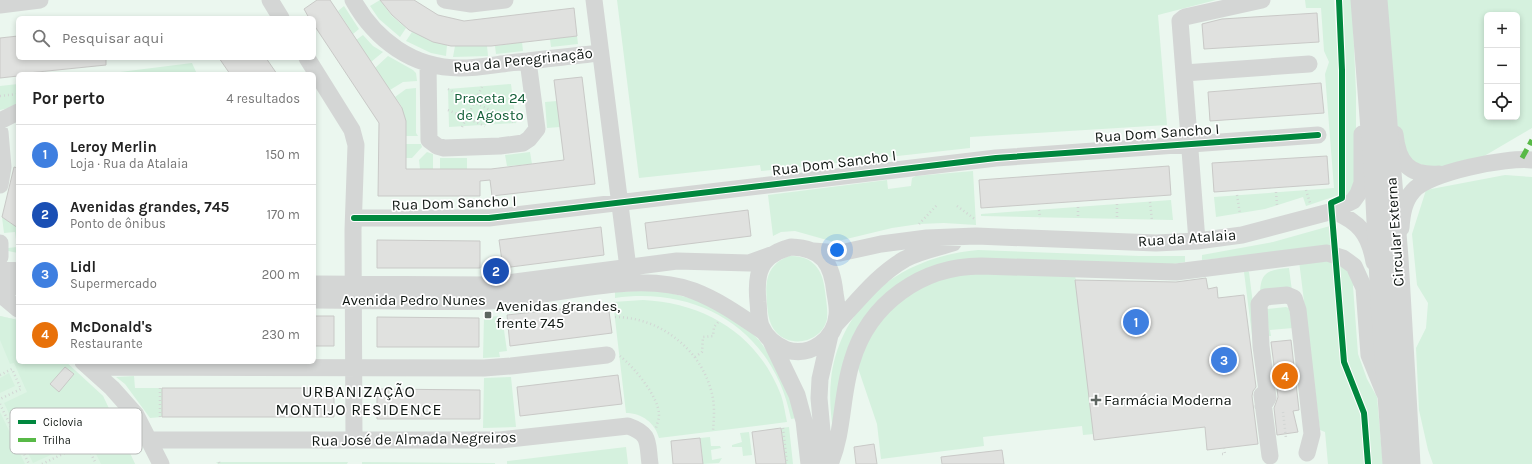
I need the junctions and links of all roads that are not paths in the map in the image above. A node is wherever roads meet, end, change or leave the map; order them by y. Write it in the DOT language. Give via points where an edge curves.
graph roads {
  1 [pos="40,0"];
  2 [pos="270,0"];
  3 [pos="353,0"];
  4 [pos="445,0"];
  5 [pos="505,0"];
  6 [pos="594,0"];
  7 [pos="1262,0"];
  8 [pos="1361,0"];
  9 [pos="1377,0"];
  10 [pos="0,5"];
  11 [pos="280,16"];
  12 [pos="600,52"];
  13 [pos="1373,58"];
  14 [pos="308,60"];
  15 [pos="528,61"];
  16 [pos="428,64"];
  17 [pos="1309,64"];
  18 [pos="316,72"];
  19 [pos="316,72"];
  20 [pos="1184,73"];
  21 [pos="16,113"];
  22 [pos="0,121"];
  23 [pos="0,132"];
  24 [pos="1318,135"];
  25 [pos="1189,144"];
  26 [pos="1532,160"];
  27 [pos="1444,174"];
  28 [pos="0,185"];
  29 [pos="620,203"];
  30 [pos="1333,211"];
  31 [pos="354,218"];
  32 [pos="976,229"];
  33 [pos="1197,241"];
  34 [pos="0,243"];
  35 [pos="813,251"];
  36 [pos="771,255"];
  37 [pos="0,257"];
  38 [pos="1398,258"];
  39 [pos="628,268"];
  40 [pos="0,269"];
  41 [pos="16,271"];
  42 [pos="316,284"];
  43 [pos="0,285"];
  44 [pos="16,287"];
  45 [pos="354,292"];
  46 [pos="0,294"];
  47 [pos="316,300"];
  48 [pos="1381,302"];
  49 [pos="16,307"];
  50 [pos="832,330"];
  51 [pos="768,337"];
  52 [pos="613,355"];
  53 [pos="88,366"];
  54 [pos="354,367"];
  55 [pos="1387,399"];
  56 [pos="130,408"];
  57 [pos="142,426"];
  58 [pos="1408,429"];
  59 [pos="150,440"];
  60 [pos="354,440"];
  61 [pos="1307,453"];
  62 [pos="1270,456"];
  63 [pos="161,464"];
  64 [pos="650,464"];
  65 [pos="809,464"];
  66 [pos="825,464"];
  67 [pos="830,464"];
  68 [pos="1393,464"];
  69 [pos="1410,464"];
  70 [pos="1418,464"];
  1 -- 10 [label="street"];
  2 -- 11 [label="street"];
  3 -- 16 [label="street, Rua da Peregrinação" via="370,26 382,38 403,53"];
  4 -- 5 [label="street" via="471,4"];
  6 -- 12 [label="street"];
  7 -- 20 [label="street" via="1185,17 1180,21"];
  8 -- 13 [label="main road, Circular Externa"];
  9 -- 13 [label="main road, Circular Externa"];
  12 -- 15 [label="street, Rua da Peregrinação"];
  12 -- 29 [label="street"];
  13 -- 27 [label="street" via="1389,81 1396,144 1402,161 1414,171 1429,175"];
  13 -- 30 [label="street, Circular Externa" via="1361,89 1362,183 1353,201"];
  13 -- 38 [label="main road, Circular Externa"];
  13 -- 48 [label="main road, Circular Externa" via="1375,182"];
  14 -- 18 [label="street"];
  15 -- 16 [label="street, Rua da Peregrinação" via="460,68"];
  15 -- 16 [label="street" via="537,128 523,143 470,148 437,146 429,140"];
  17 -- 20 [label="street"];
  19 -- 31 [label="street" via="352,130 356,145"];
  20 -- 25 [label="street"];
  21 -- 22 [label="street"];
  23 -- 28 [label="street" via="3,167"];
  24 -- 25 [label="street, Rua Dom Sancho I"];
  25 -- 29 [label="street, Rua Dom Sancho I" via="972,160"];
  25 -- 33 [label="street"];
  26 -- 27 [label="street" via="1503,160"];
  27 -- 38 [label="street" via="1424,182 1414,189 1406,200"];
  29 -- 31 [label="street, Rua Dom Sancho I" via="489,218"];
  29 -- 39 [label="street"];
  30 -- 33 [label="street, Rua da Atalaia" via="1242,235"];
  30 -- 48 [label="street" via="1349,218 1361,228 1371,248"];
  31 -- 45 [label="street"];
  32 -- 33 [label="street, Rua da Atalaia" via="1156,243"];
  32 -- 35 [label="street, Rua da Atalaia" via="840,253"];
  32 -- 50 [label="street, Rua da Atalaia" via="905,259 863,294"];
  34 -- 37 [label="street"];
  35 -- 36 [label="street" via="791,247"];
  35 -- 50 [label="street" via="822,257 833,276 837,314"];
  36 -- 39 [label="street, Avenida Pedro Nunes" via="749,263 683,261"];
  36 -- 51 [label="street" via="760,268 756,284 760,322"];
  38 -- 58 [label="main road, Circular Externa"];
  39 -- 45 [label="street, Avenida Pedro Nunes" via="491,285"];
  40 -- 41 [label="street"];
  42 -- 45 [label="street, Avenida Pedro Nunes"];
  43 -- 44 [label="street"];
  45 -- 47 [label="street, Avenida Pedro Nunes"];
  45 -- 51 [label="street, Avenida Pedro Nunes" via="488,301 639,282 666,284 693,291 726,306"];
  45 -- 54 [label="street"];
  46 -- 49 [label="street"];
  48 -- 55 [label="main road, Circular Externa"];
  50 -- 51 [label="street" via="822,343 813,349 802,351 780,347"];
  50 -- 66 [label="street" via="820,379 819,398"];
  51 -- 65 [label="street, Avenida Pedro Nunes" via="797,395 804,421"];
  52 -- 54 [label="street" via="497,367"];
  53 -- 54 [label="street"];
  53 -- 56 [label="street"];
  54 -- 60 [label="street"];
  55 -- 67 [label="street" via="1369,355 1364,288 1354,266 1343,258 1327,253 1176,272 954,267 931,274 898,292 865,329 852,361 837,448"];
  55 -- 68 [label="main road, Circular Externa"];
  57 -- 59 [label="street"];
  58 -- 69 [label="main road, Circular Externa"];
  58 -- 70 [label="main road"];
  59 -- 60 [label="street, Rua José de Almada Negreiros"];
  59 -- 63 [label="street"];
  60 -- 64 [label="street, Rua José de Almada Negreiros" via="500,440 628,426 642,431 647,439"];
  61 -- 62 [label="street" via="1312,434 1298,310 1294,298 1287,295 1265,297 1259,304 1258,319 1268,398 1263,406"];
}
